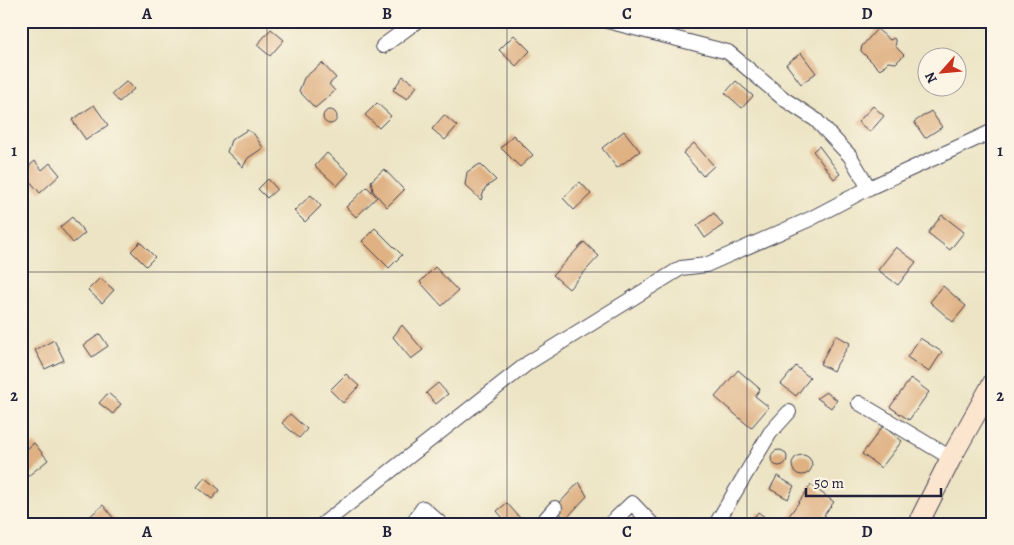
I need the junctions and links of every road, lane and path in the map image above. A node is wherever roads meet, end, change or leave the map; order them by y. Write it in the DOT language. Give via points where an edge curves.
graph roads {
  1 [pos="418,21"];
  2 [pos="607,21"];
  3 [pos="383,46"];
  4 [pos="993,131"];
  5 [pos="869,188"];
  6 [pos="993,383"];
  7 [pos="859,403"];
  8 [pos="789,412"];
  9 [pos="951,458"];
  10 [pos="555,508"];
  11 [pos="323,524"];
  12 [pos="412,524"];
  13 [pos="441,524"];
  14 [pos="541,524"];
  15 [pos="610,524"];
  16 [pos="652,524"];
  17 [pos="716,524"];
  18 [pos="918,524"];
  1 -- 3 [label="street"];
  2 -- 5 [label="street" via="728,52 784,99 816,120 850,156"];
  4 -- 5 [label="street"];
  5 -- 11 [label="street" via="810,219 706,265 680,268 528,363"];
  6 -- 9 [label="main road"];
  7 -- 9 [label="street"];
  8 -- 17 [label="street" via="770,433"];
  9 -- 18 [label="main road"];
  10 -- 14 [label="street"];
  12 -- 13 [label="street" via="424,508"];
  15 -- 16 [label="street" via="632,503"];
}
